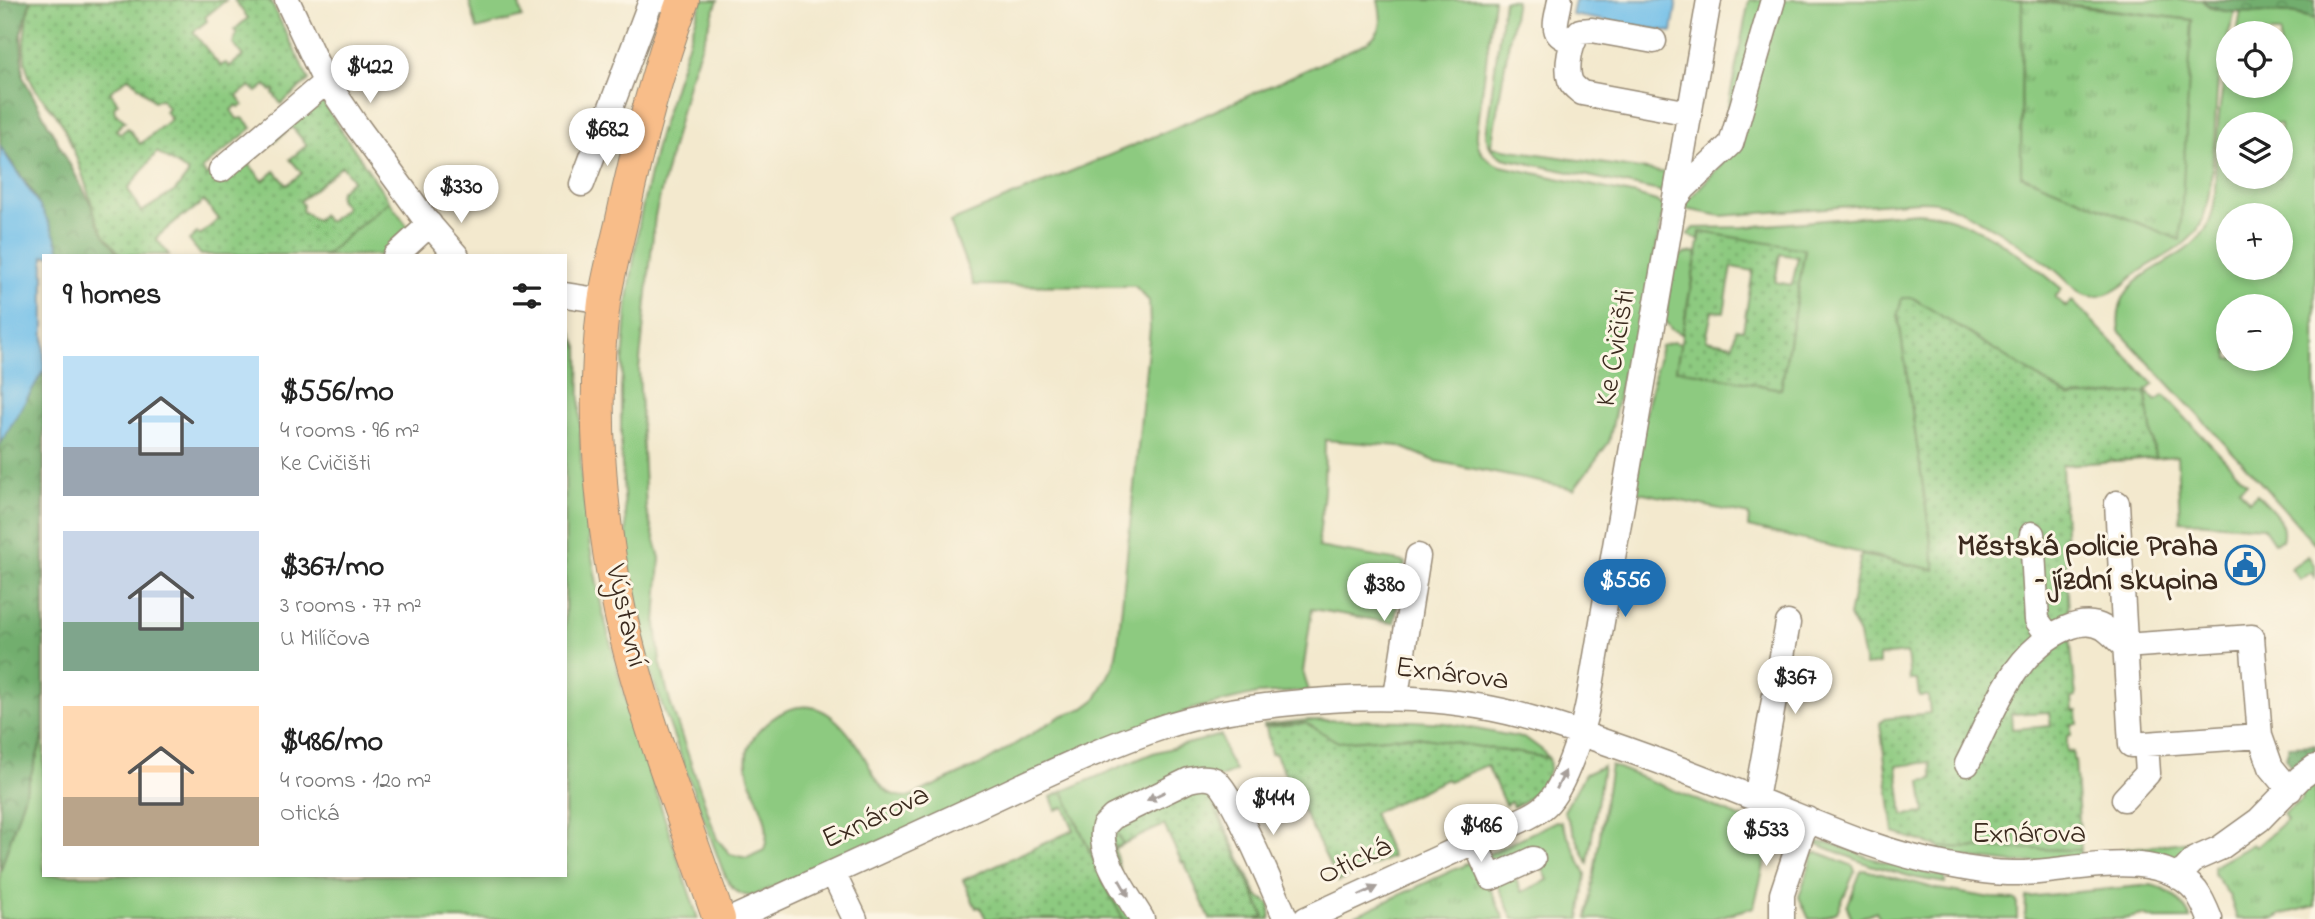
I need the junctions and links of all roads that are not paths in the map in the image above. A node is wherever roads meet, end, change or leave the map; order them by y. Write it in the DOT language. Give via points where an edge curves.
graph roads {
  1 [pos="287,0"];
  2 [pos="656,0"];
  3 [pos="683,0"];
  4 [pos="1560,0"];
  5 [pos="1709,0"];
  6 [pos="1773,0"];
  7 [pos="1573,41"];
  8 [pos="1654,41"];
  9 [pos="625,75"];
  10 [pos="327,81"];
  11 [pos="651,100"];
  12 [pos="1690,113"];
  13 [pos="221,170"];
  14 [pos="583,184"];
  15 [pos="1675,201"];
  16 [pos="430,224"];
  17 [pos="397,254"];
  18 [pos="455,254"];
  19 [pos="567,295"];
  20 [pos="604,301"];
  21 [pos="2117,503"];
  22 [pos="2032,534"];
  23 [pos="1418,556"];
  24 [pos="1788,623"];
  25 [pos="2049,637"];
  26 [pos="2124,646"];
  27 [pos="1396,696"];
  28 [pos="1580,733"];
  29 [pos="2260,736"];
  30 [pos="2146,744"];
  31 [pos="1968,764"];
  32 [pos="2315,767"];
  33 [pos="2290,790"];
  34 [pos="1756,799"];
  35 [pos="2124,799"];
  36 [pos="1807,819"];
  37 [pos="1475,842"];
  38 [pos="1533,859"];
  39 [pos="833,873"];
  40 [pos="2178,877"];
  41 [pos="719,919"];
  42 [pos="732,919"];
  43 [pos="855,919"];
  44 [pos="1142,919"];
  45 [pos="1286,919"];
  46 [pos="1306,919"];
  47 [pos="1782,919"];
  48 [pos="2210,919"];
  1 -- 10 [label="street"];
  2 -- 9 [label="street" via="651,1"];
  3 -- 11 [label="main road, Výstavní"];
  4 -- 7 [label="street" via="1555,29 1563,39"];
  5 -- 12 [label="street, Ke Cvičišti"];
  6 -- 15 [label="street" via="1731,144"];
  7 -- 8 [label="street" via="1586,30"];
  7 -- 12 [label="street" via="1570,81 1582,93"];
  9 -- 11 [label="street"];
  9 -- 14 [label="street"];
  10 -- 13 [label="street"];
  10 -- 16 [label="street"];
  11 -- 20 [label="main road, Výstavní"];
  12 -- 15 [label="street, Ke Cvičišti"];
  15 -- 28 [label="street, Ke Cvičišti"];
  16 -- 17 [label="street"];
  16 -- 18 [label="street"];
  19 -- 20 [label="street"];
  20 -- 41 [label="main road, Výstavní" via="600,461 620,610 652,723"];
  21 -- 26 [label="street"];
  22 -- 25 [label="street" via="2037,620"];
  23 -- 27 [label="street"];
  24 -- 34 [label="street"];
  25 -- 26 [label="street" via="2072,626 2092,624 2104,628"];
  25 -- 31 [label="street" via="2018,666"];
  26 -- 29 [label="street" via="2252,637"];
  26 -- 30 [label="street" via="2131,745"];
  27 -- 28 [label="street, Exnárova" via="1504,711"];
  27 -- 39 [label="street, Exnárova" via="1259,706 1169,725 1096,752"];
  28 -- 34 [label="street, Exnárova"];
  37 -- 28 [label="street, Otická, one-way" via="1545,806"];
  29 -- 30 [label="street"];
  29 -- 33 [label="street" via="2271,767"];
  30 -- 35 [label="street" via="2148,773"];
  32 -- 33 [label="street"];
  33 -- 40 [label="street" via="2259,820 2220,848 2195,859"];
  34 -- 36 [label="street, Exnárova"];
  36 -- 40 [label="street, Exnárova" via="1891,852 1970,870 2018,873 2135,864"];
  36 -- 47 [label="street" via="1782,894"];
  37 -- 38 [label="street" via="1491,878"];
  46 -- 37 [label="street, Otická, one-way"];
  39 -- 42 [label="street, Exnárova"];
  39 -- 43 [label="street"];
  40 -- 48 [label="street" via="2194,890"];
  45 -- 44 [label="street, one-way" via="1229,796 1213,779 1199,777 1113,817 1104,826 1104,847"];
}
